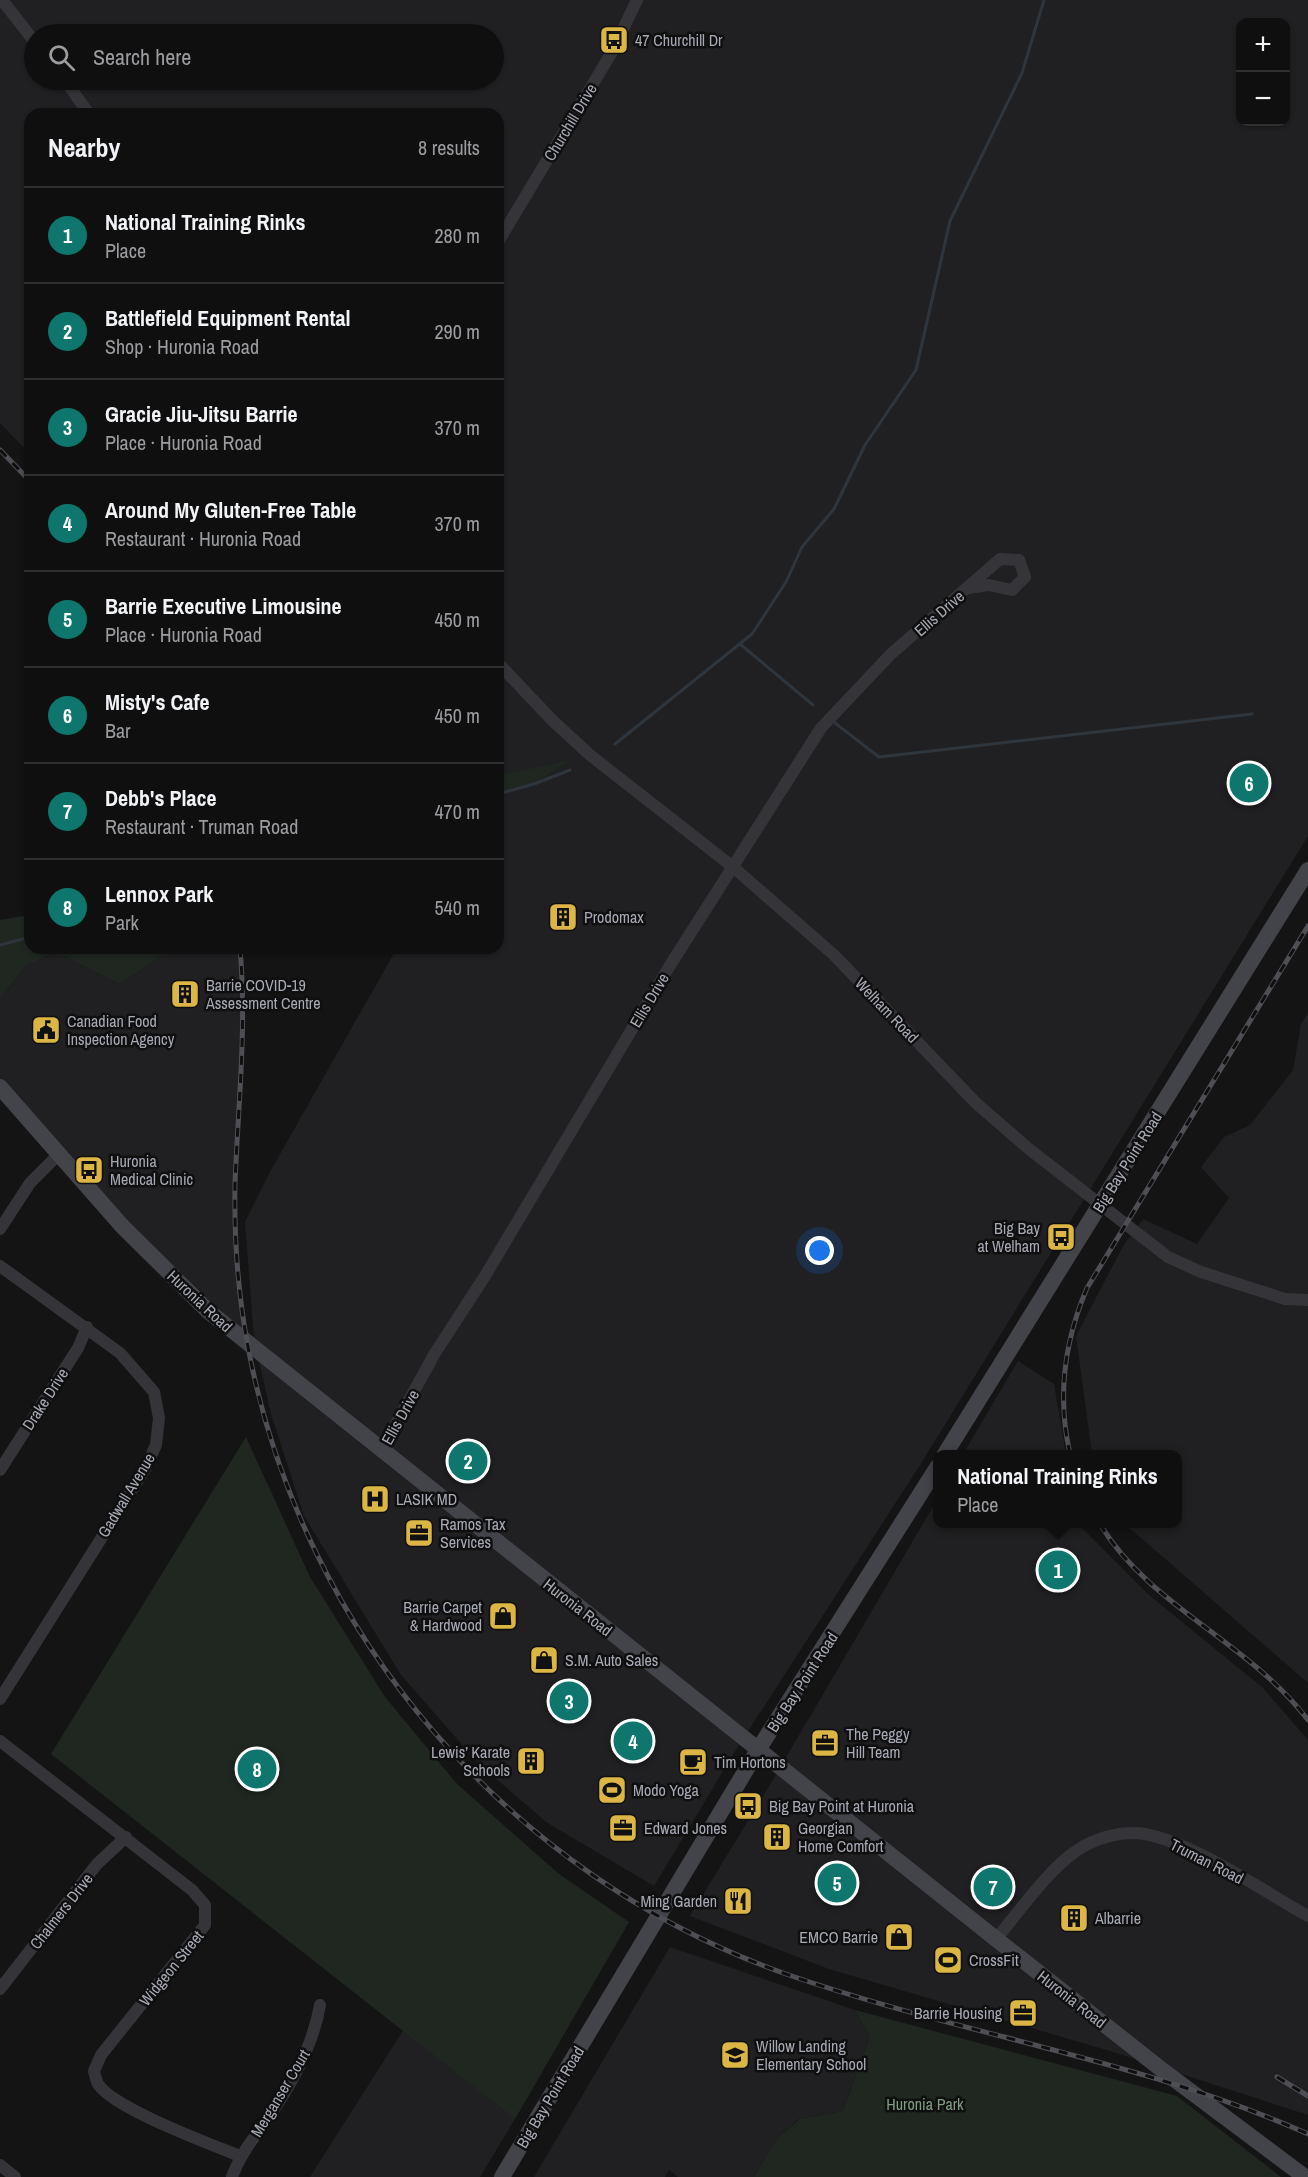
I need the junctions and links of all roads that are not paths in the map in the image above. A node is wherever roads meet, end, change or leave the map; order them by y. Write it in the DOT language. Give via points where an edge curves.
graph roads {
  1 [pos="2,0"];
  2 [pos="637,0"];
  3 [pos="24,28"];
  4 [pos="72,90"];
  5 [pos="85,108"];
  6 [pos="504,232"];
  7 [pos="968,588"];
  8 [pos="504,669"];
  9 [pos="733,867"];
  10 [pos="1308,870"];
  11 [pos="0,1087"];
  12 [pos="59,1154"];
  13 [pos="1101,1204"];
  14 [pos="0,1229"];
  15 [pos="0,1266"];
  16 [pos="1308,1300"];
  17 [pos="87,1327"];
  18 [pos="948,1450"];
  19 [pos="381,1451"];
  20 [pos="0,1470"];
  21 [pos="933,1474"];
  22 [pos="0,1699"];
  23 [pos="0,1741"];
  24 [pos="758,1750"];
  25 [pos="126,1837"];
  26 [pos="1308,1916"];
  27 [pos="996,1939"];
  28 [pos="0,1989"];
  29 [pos="320,2005"];
  30 [pos="240,2156"];
  31 [pos="0,2165"];
  32 [pos="15,2177"];
  33 [pos="232,2177"];
  34 [pos="502,2177"];
  35 [pos="1305,2177"];
  1 -- 3 [label="street"];
  2 -- 6 [label="street, Churchill Drive" via="612,52"];
  4 -- 5 [label="street"];
  7 -- 9 [label="street, Ellis Drive" via="891,654 821,728"];
  8 -- 9 [label="street, Welham Road" via="590,754"];
  9 -- 13 [label="street, Welham Road" via="834,955 976,1104"];
  9 -- 19 [label="street, Ellis Drive" via="435,1353"];
  10 -- 13 [label="main road, Big Bay Point Road"];
  11 -- 12 [label="main road, Huronia Road"];
  12 -- 14 [label="street" via="30,1182"];
  12 -- 19 [label="main road, Huronia Road" via="122,1226 208,1311"];
  13 -- 16 [label="street, Welham Road" via="1168,1257 1285,1299"];
  13 -- 18 [label="main road, Big Bay Point Road"];
  15 -- 17 [label="street, Gadwall Avenue"];
  17 -- 20 [label="street, Drake Drive" via="78,1348"];
  17 -- 22 [label="street, Gadwall Avenue" via="120,1353 154,1392 159,1418 156,1445"];
  19 -- 24 [label="main road, Huronia Road"];
  21 -- 24 [label="main road, Big Bay Point Road"];
  23 -- 25 [label="street, Widgeon Street"];
  24 -- 27 [label="main road, Huronia Road"];
  24 -- 34 [label="main road, Big Bay Point Road"];
  25 -- 28 [label="street, Chalmers Drive" via="98,1864"];
  25 -- 30 [label="street, Widgeon Street" via="192,1890 205,1905 206,1925 101,2055 94,2070 98,2085 161,2124"];
  26 -- 27 [label="street, Truman Road" via="1178,1843 1143,1833 1108,1835 1076,1852 1047,1879"];
  27 -- 35 [label="main road, Huronia Road"];
  29 -- 30 [label="street, Merganser Court" via="315,2031 297,2071"];
  30 -- 33 [label="street, Merganser Court"];
  31 -- 32 [label="street"];
}
